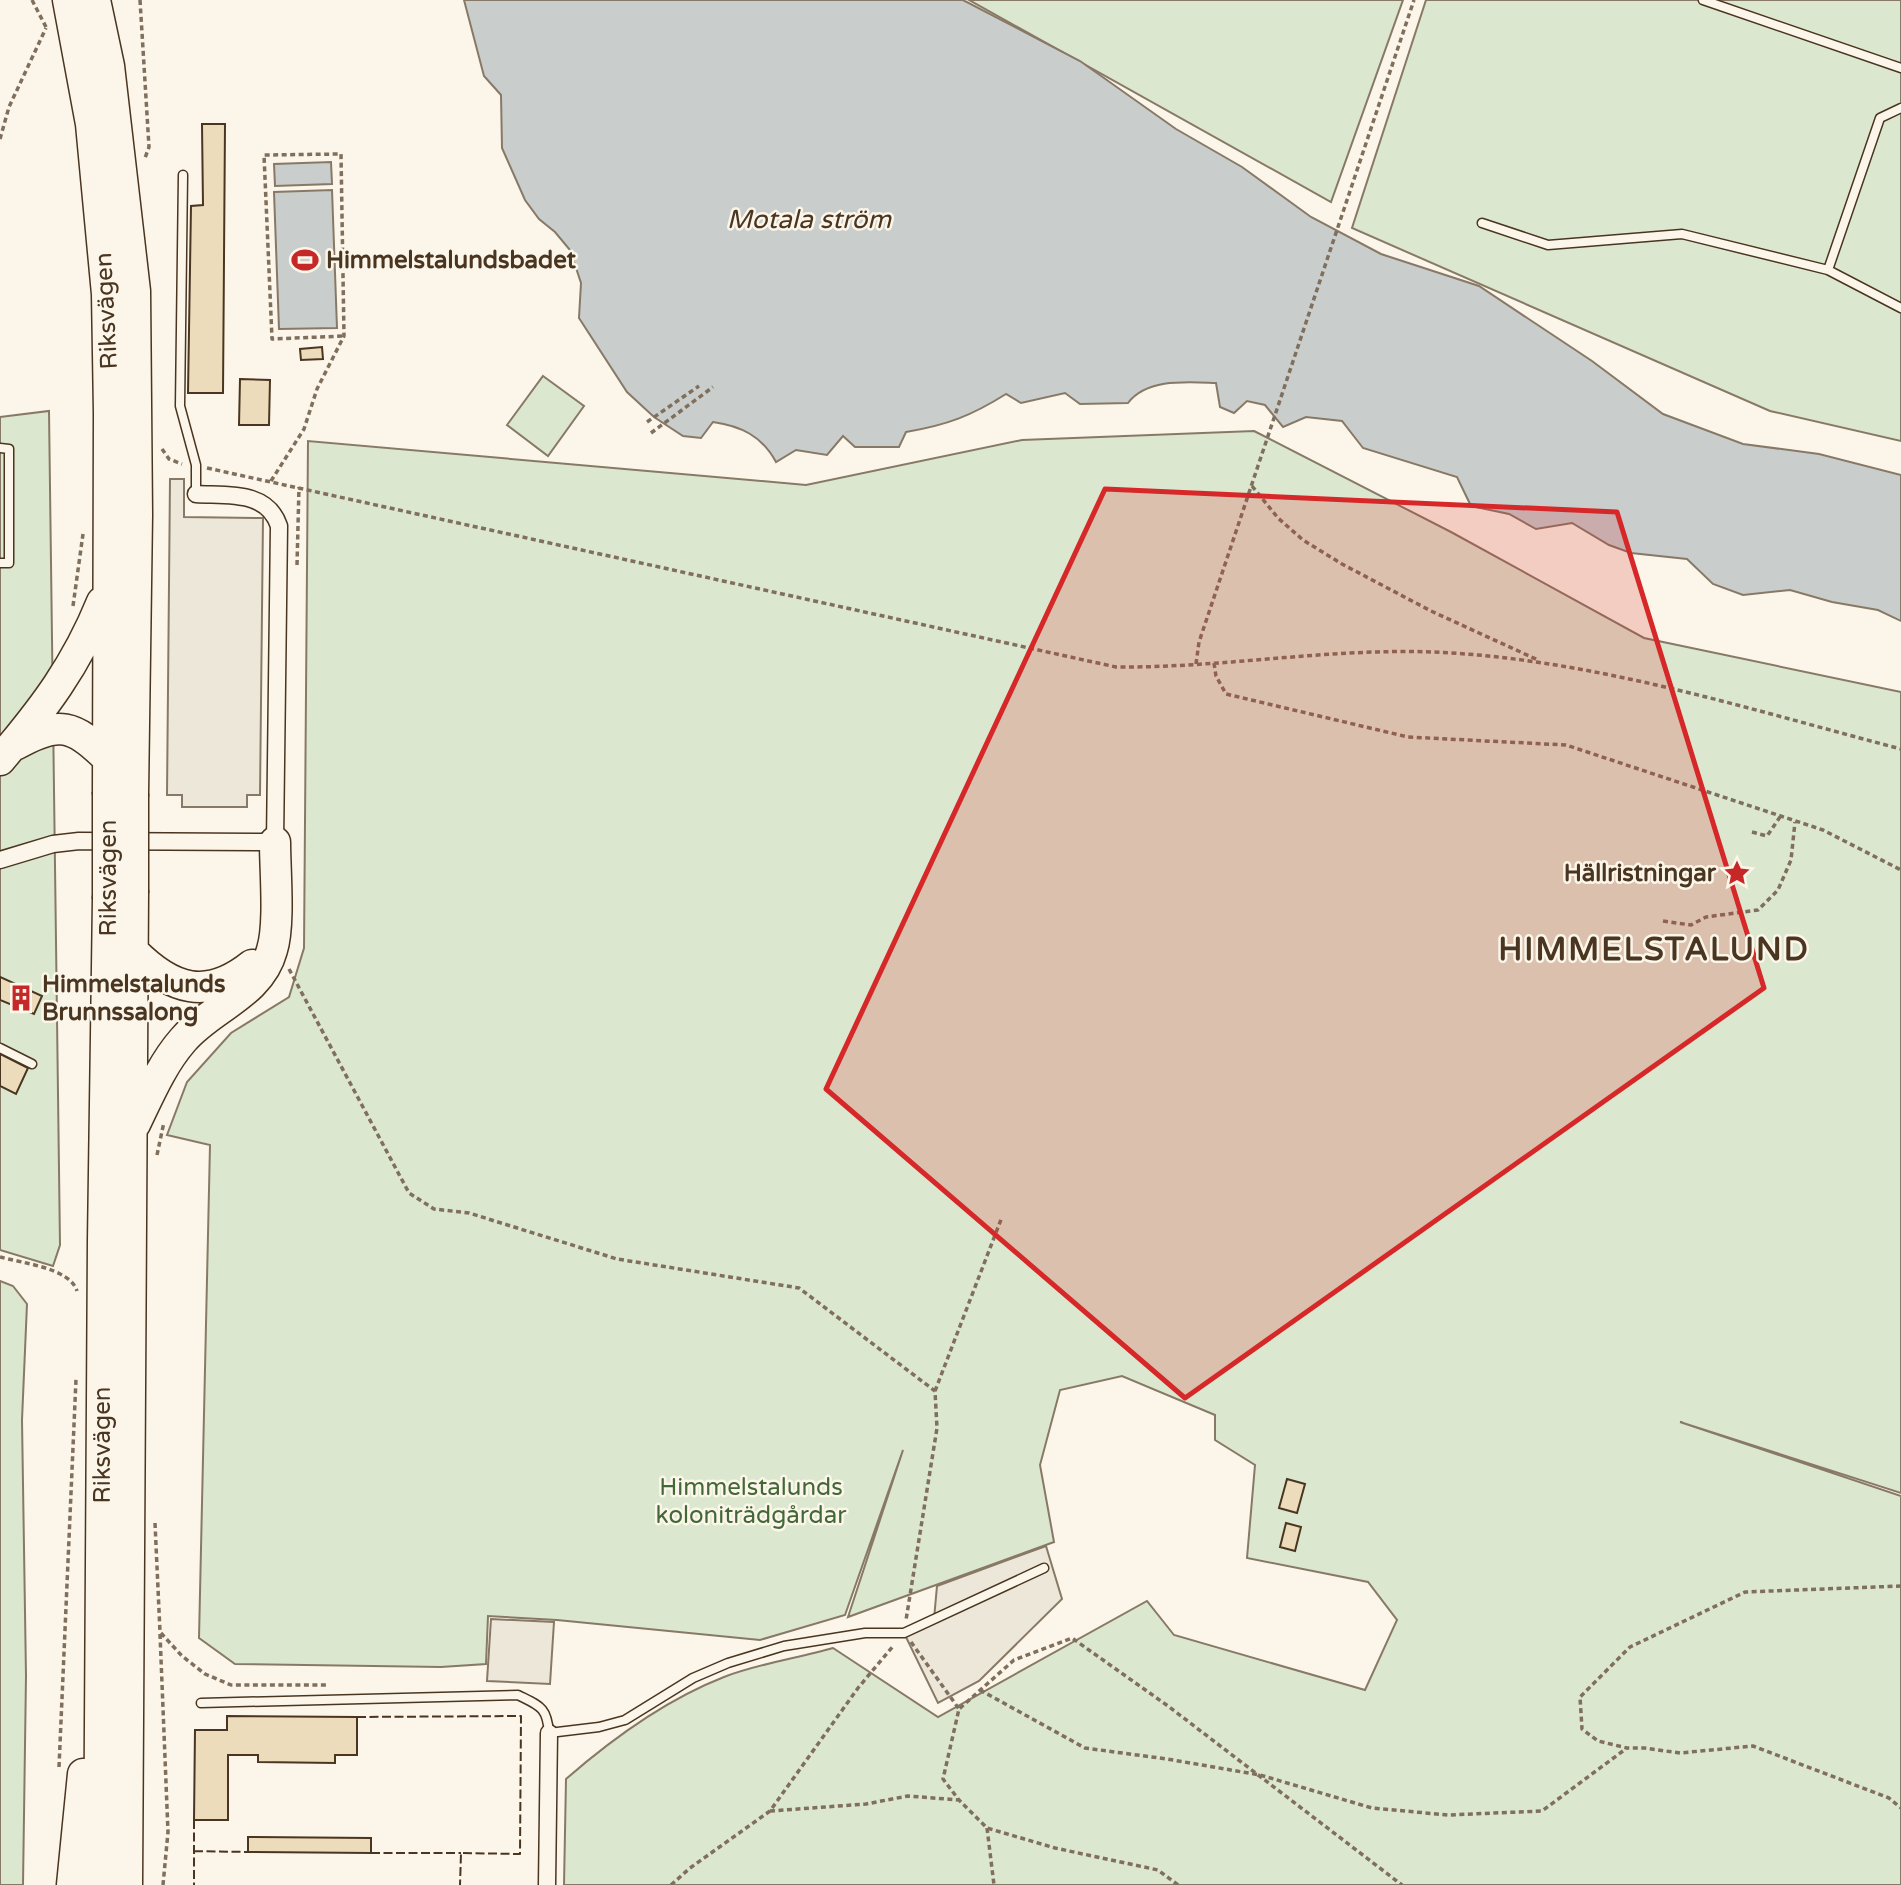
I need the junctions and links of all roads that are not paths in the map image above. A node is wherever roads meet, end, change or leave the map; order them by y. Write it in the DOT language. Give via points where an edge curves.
graph roads {
  1 [pos="95,0"];
  2 [pos="1706,0"];
  3 [pos="57,6"];
  4 [pos="1901,68"];
  5 [pos="1901,108"];
  6 [pos="183,176"];
  7 [pos="1482,223"];
  8 [pos="1828,270"];
  9 [pos="1901,308"];
  10 [pos="0,448"];
  11 [pos="196,494"];
  12 [pos="0,563"];
  13 [pos="108,589"];
  14 [pos="6,753"];
  15 [pos="109,760"];
  16 [pos="120,793"];
  17 [pos="275,842"];
  18 [pos="0,860"];
  19 [pos="121,896"];
  20 [pos="275,930"];
  21 [pos="134,952"];
  22 [pos="0,1048"];
  23 [pos="32,1064"];
  24 [pos="132,1131"];
  25 [pos="1044,1568"];
  26 [pos="128,1572"];
  27 [pos="100,1628"];
  28 [pos="201,1703"];
  29 [pos="549,1733"];
  30 [pos="72,1885"];
  31 [pos="99,1885"];
  32 [pos="127,1885"];
  33 [pos="148,1885"];
  34 [pos="547,1885"];
  1 -- 16 [label="highway, Riksvägen" via="109,66 135,291 137,515"];
  2 -- 4 [label="lane"];
  3 -- 13 [label="highway, Riksvägen" via="91,124 107,294"];
  5 -- 8 [label="lane" via="1880,118"];
  6 -- 11 [label="lane" via="180,406 196,466"];
  7 -- 8 [label="lane" via="1548,246 1682,234"];
  8 -- 9 [label="lane"];
  10 -- 12 [label="lane" via="9,449 9,563"];
  11 -- 17 [label="street" via="261,501 279,526"];
  13 -- 14 [label="highway" via="63,681"];
  13 -- 15 [label="highway, Riksvägen"];
  14 -- 15 [label="highway" via="38,733 61,728 81,734"];
  15 -- 16 [label="highway, Riksvägen"];
  16 -- 19 [label="highway, Riksvägen, bridge"];
  17 -- 18 [label="street" via="79,841"];
  17 -- 20 [label="highway"];
  19 -- 21 [label="highway, Riksvägen"];
  19 -- 27 [label="highway, Riksvägen"];
  20 -- 21 [label="highway" via="253,964 221,985 198,988 167,980"];
  20 -- 24 [label="highway" via="265,968 255,982 183,1040"];
  21 -- 24 [label="highway, Riksvägen"];
  22 -- 23 [label="lane"];
  24 -- 26 [label="highway, Riksvägen"];
  25 -- 29 [label="lane" via="904,1633 864,1633 784,1646 693,1678 625,1720"];
  26 -- 32 [label="highway, Riksvägen"];
  26 -- 33 [label="highway"];
  27 -- 30 [label="highway"];
  27 -- 31 [label="highway, Riksvägen"];
  28 -- 29 [label="lane" via="518,1695 544,1709"];
  29 -- 34 [label="street"];
}
